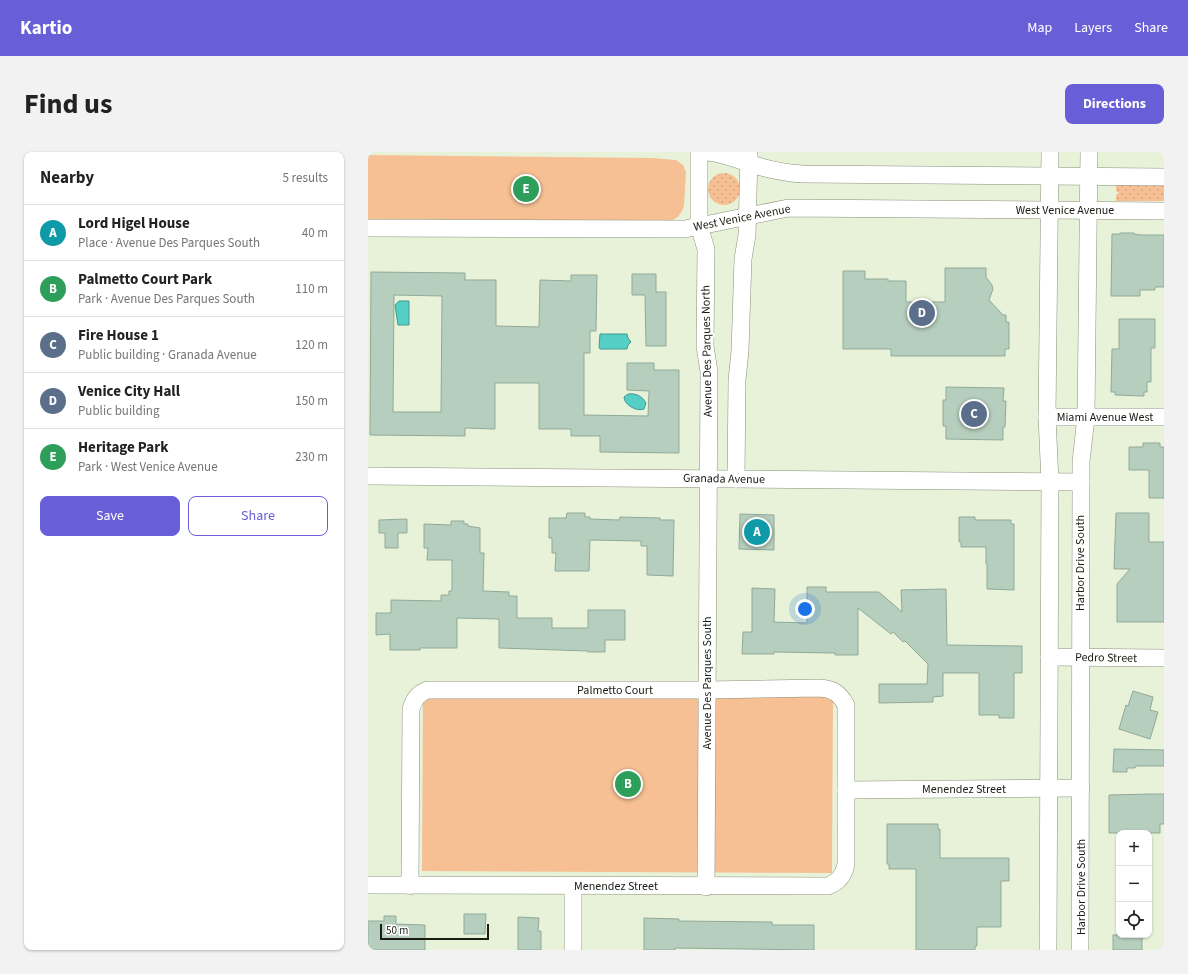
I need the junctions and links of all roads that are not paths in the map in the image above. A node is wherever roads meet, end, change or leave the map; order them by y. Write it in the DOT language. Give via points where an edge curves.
graph roads {
  1 [pos="699,152"];
  2 [pos="709,152"];
  3 [pos="1050,152"];
  4 [pos="1089,152"];
  5 [pos="749,158"];
  6 [pos="1050,176"];
  7 [pos="1088,176"];
  8 [pos="1164,177"];
  9 [pos="1049,210"];
  10 [pos="1088,210"];
  11 [pos="1164,211"];
  12 [pos="748,216"];
  13 [pos="699,226"];
  14 [pos="368,228"];
  15 [pos="1047,417"];
  16 [pos="1086,417"];
  17 [pos="1164,417"];
  18 [pos="368,476"];
  19 [pos="708,478"];
  20 [pos="736,478"];
  21 [pos="1050,482"];
  22 [pos="1081,482"];
  23 [pos="1049,657"];
  24 [pos="1080,657"];
  25 [pos="1164,658"];
  26 [pos="707,690"];
  27 [pos="1048,788"];
  28 [pos="1081,788"];
  29 [pos="846,790"];
  30 [pos="846,859"];
  31 [pos="368,885"];
  32 [pos="410,886"];
  33 [pos="573,886"];
  34 [pos="706,887"];
  35 [pos="573,950"];
  36 [pos="1048,950"];
  37 [pos="1080,950"];
  1 -- 13 [label="street, Avenue Des Parques North"];
  2 -- 5 [label="street"];
  3 -- 6 [label="street"];
  4 -- 7 [label="street, Harbor Drive South"];
  5 -- 6 [label="street" via="779,171 803,174"];
  5 -- 12 [label="street"];
  6 -- 7 [label="street"];
  6 -- 9 [label="street"];
  7 -- 8 [label="street"];
  7 -- 10 [label="street, Harbor Drive South"];
  9 -- 10 [label="street, West Venice Avenue"];
  9 -- 12 [label="street, West Venice Avenue" via="788,208"];
  9 -- 15 [label="street"];
  10 -- 11 [label="street, West Venice Avenue"];
  10 -- 16 [label="street, Harbor Drive South"];
  12 -- 13 [label="street, West Venice Avenue"];
  12 -- 20 [label="street" via="743,260 737,380"];
  13 -- 14 [label="street, West Venice Avenue" via="659,230"];
  13 -- 19 [label="street, Avenue Des Parques North" via="706,249"];
  15 -- 16 [label="street, Miami Avenue West"];
  15 -- 21 [label="street"];
  16 -- 17 [label="street, Miami Avenue West"];
  16 -- 22 [label="street, Harbor Drive South"];
  18 -- 19 [label="street, Granada Avenue"];
  19 -- 20 [label="street, Granada Avenue"];
  19 -- 26 [label="street, Avenue Des Parques South"];
  20 -- 21 [label="street, Granada Avenue"];
  21 -- 22 [label="street, Granada Avenue"];
  21 -- 23 [label="street"];
  22 -- 24 [label="street, Harbor Drive South"];
  23 -- 24 [label="street, Pedro Street"];
  23 -- 27 [label="street"];
  24 -- 25 [label="street, Pedro Street"];
  24 -- 28 [label="street, Harbor Drive South"];
  26 -- 29 [label="street, Palmetto Court" via="820,688 837,692 846,705"];
  26 -- 32 [label="street, Palmetto Court" via="421,692 416,696 411,709"];
  26 -- 34 [label="street, Avenue Des Parques South"];
  27 -- 28 [label="street, Menendez Street"];
  27 -- 29 [label="street, Menendez Street"];
  27 -- 36 [label="street"];
  28 -- 37 [label="street, Harbor Drive South"];
  29 -- 30 [label="street, Palmetto Court"];
  30 -- 34 [label="street, Menendez Street" via="843,874 837,882 828,886"];
  31 -- 32 [label="street, Menendez Street"];
  32 -- 33 [label="street, Menendez Street"];
  33 -- 34 [label="street, Menendez Street"];
  33 -- 35 [label="street"];
}
